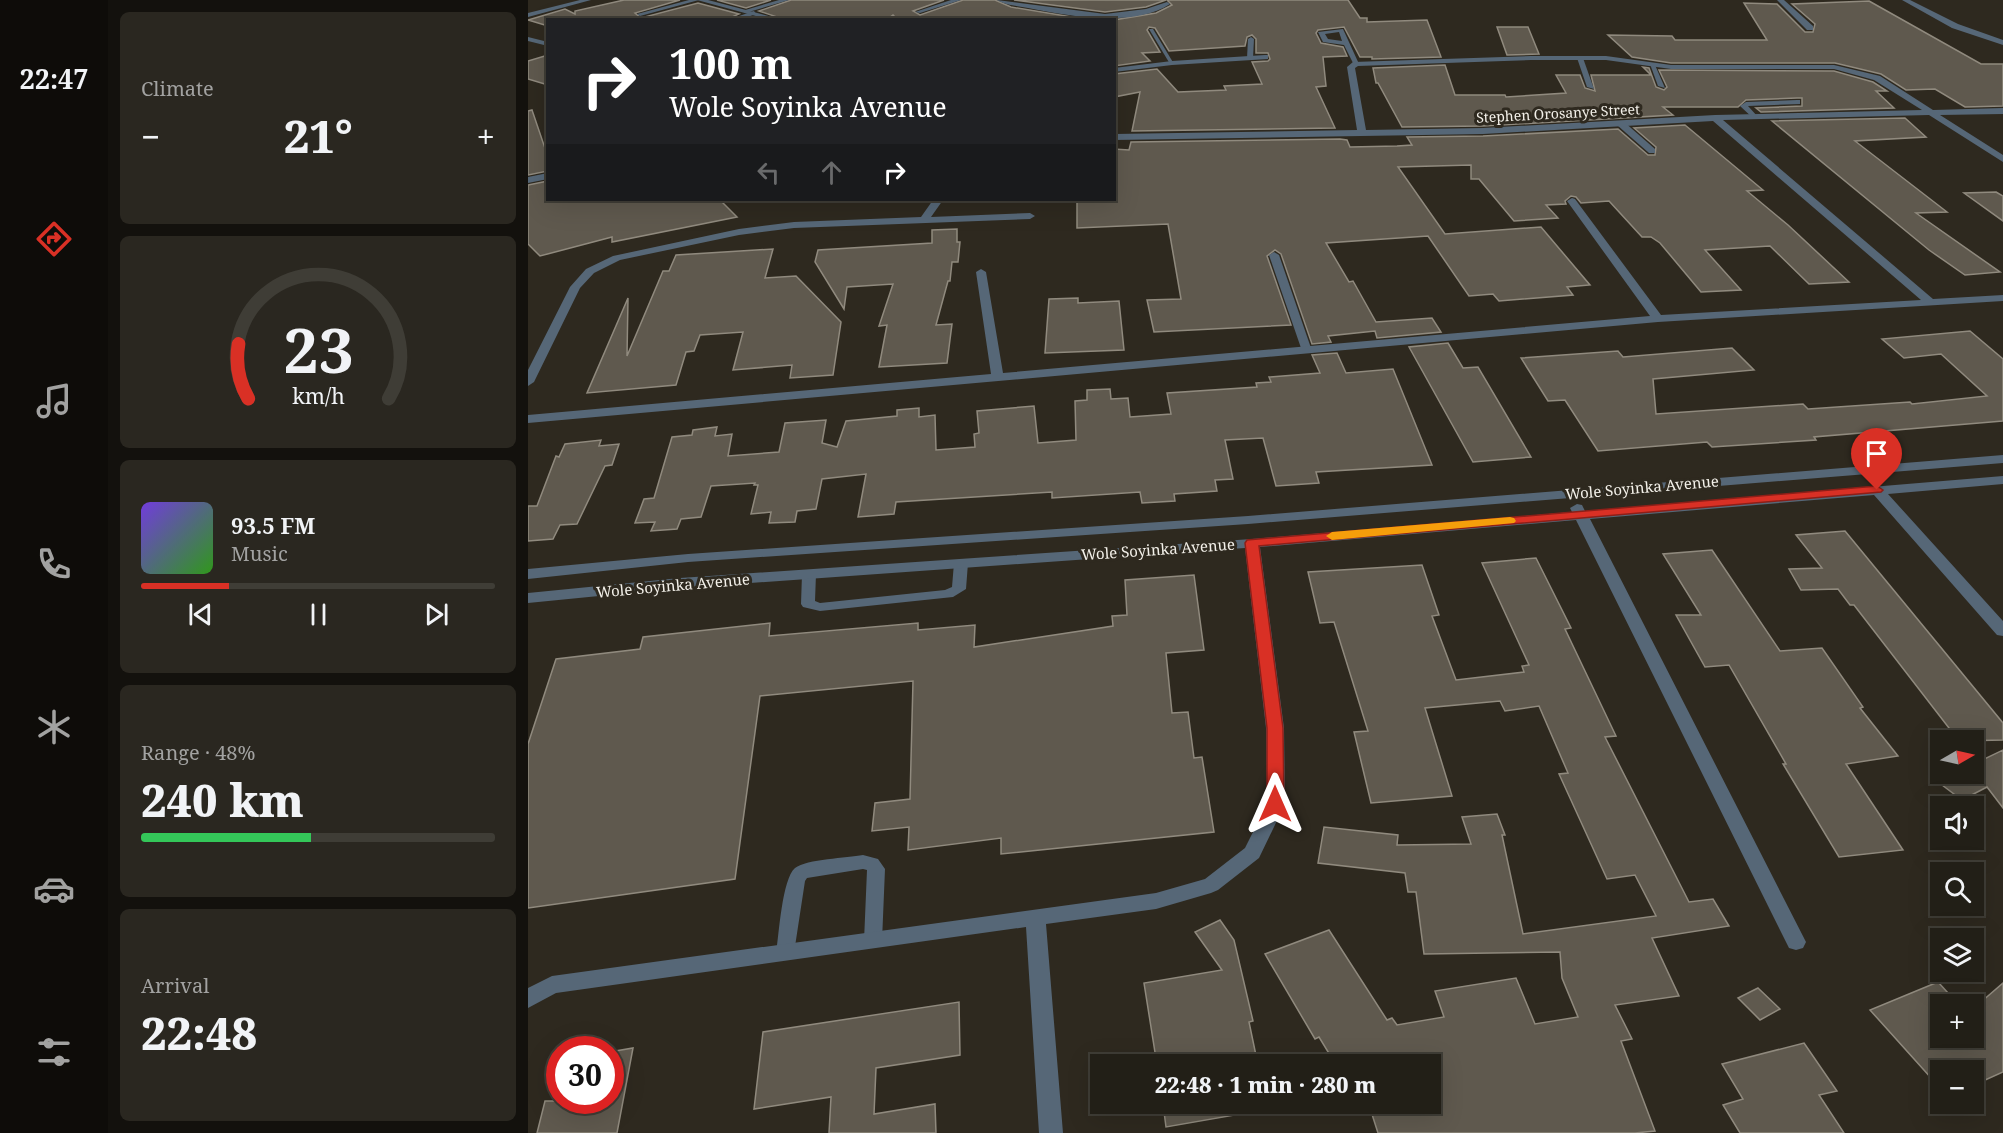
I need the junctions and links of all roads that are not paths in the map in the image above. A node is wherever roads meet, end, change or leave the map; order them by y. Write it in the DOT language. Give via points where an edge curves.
graph roads {
  1 [pos="588,0"];
  2 [pos="698,0"];
  3 [pos="786,0"];
  4 [pos="958,0"];
  5 [pos="1000,0"];
  6 [pos="1779,0"];
  7 [pos="1905,0"];
  8 [pos="1167,4"];
  9 [pos="746,11"];
  10 [pos="918,12"];
  11 [pos="754,13"];
  12 [pos="640,14"];
  13 [pos="528,15"];
  14 [pos="737,18"];
  15 [pos="773,18"];
  16 [pos="1810,28"];
  17 [pos="1151,30"];
  18 [pos="528,39"];
  19 [pos="1251,39"];
  20 [pos="2002,42"];
  21 [pos="1346,43"];
  22 [pos="546,44"];
  23 [pos="1265,57"];
  24 [pos="1250,58"];
  25 [pos="1581,58"];
  26 [pos="1172,63"];
  27 [pos="1356,64"];
  28 [pos="1652,65"];
  29 [pos="1116,70"];
  30 [pos="1662,86"];
  31 [pos="1591,87"];
  32 [pos="1797,102"];
  33 [pos="2003,111"];
  34 [pos="1935,114"];
  35 [pos="1754,117"];
  36 [pos="1715,118"];
  37 [pos="1620,123"];
  38 [pos="1362,133"];
  39 [pos="1116,137"];
  40 [pos="1652,151"];
  41 [pos="2003,159"];
  42 [pos="546,176"];
  43 [pos="528,180"];
  44 [pos="937,201"];
  45 [pos="1572,201"];
  46 [pos="1030,216"];
  47 [pos="924,221"];
  48 [pos="1274,255"];
  49 [pos="981,272"];
  50 [pos="2003,298"];
  51 [pos="1929,301"];
  52 [pos="1658,319"];
  53 [pos="1306,348"];
  54 [pos="998,377"];
  55 [pos="528,382"];
  56 [pos="528,419"];
  57 [pos="2003,459"];
  58 [pos="2003,480"];
  59 [pos="1877,490"];
  60 [pos="1570,492"];
  61 [pos="1580,514"];
  62 [pos="1252,543"];
  63 [pos="961,563"];
  64 [pos="528,574"];
  65 [pos="809,574"];
  66 [pos="528,598"];
  67 [pos="2003,631"];
  68 [pos="1036,919"];
  69 [pos="873,941"];
  70 [pos="1796,942"];
  71 [pos="785,953"];
  72 [pos="528,999"];
  73 [pos="1051,1133"];
  1 -- 13 [label="street"];
  2 -- 9 [label="street"];
  2 -- 12 [label="lane"];
  3 -- 9 [label="lane"];
  4 -- 10 [label="street"];
  5 -- 8 [label="street" via="1060,13 1109,15"];
  6 -- 16 [label="street"];
  7 -- 20 [label="street" via="1955,26"];
  9 -- 11 [label="street"];
  11 -- 14 [label="lane"];
  11 -- 15 [label="street"];
  17 -- 26 [label="lane"];
  18 -- 22 [label="street"];
  19 -- 24 [label="lane"];
  21 -- 27 [label="lane"];
  23 -- 24 [label="street"];
  24 -- 26 [label="street"];
  25 -- 27 [label="street"];
  25 -- 28 [label="street"];
  25 -- 31 [label="lane"];
  26 -- 29 [label="street"];
  27 -- 38 [label="street" via="1351,67"];
  28 -- 30 [label="lane"];
  28 -- 34 [label="street" via="1851,70 1877,78"];
  32 -- 35 [label="lane" via="1744,105"];
  33 -- 34 [label="street, Stephen Orosanye Street"];
  34 -- 35 [label="street, Stephen Orosanye Street"];
  34 -- 41 [label="street"];
  35 -- 36 [label="street, Stephen Orosanye Street"];
  36 -- 37 [label="street, Stephen Orosanye Street"];
  36 -- 51 [label="street"];
  37 -- 38 [label="street, Stephen Orosanye Street"];
  37 -- 40 [label="lane"];
  38 -- 39 [label="street, Stephen Orosanye Street"];
  42 -- 43 [label="street"];
  44 -- 47 [label="street"];
  45 -- 52 [label="street"];
  46 -- 47 [label="street"];
  47 -- 55 [label="street" via="794,225 739,232 617,258 590,271 575,287"];
  48 -- 53 [label="lane"];
  49 -- 54 [label="street"];
  50 -- 51 [label="street"];
  51 -- 52 [label="street"];
  52 -- 53 [label="street"];
  53 -- 54 [label="street"];
  54 -- 56 [label="street"];
  57 -- 60 [label="street, Wole Soyinka Avenue"];
  58 -- 59 [label="street, Wole Soyinka Avenue"];
  59 -- 61 [label="street, Wole Soyinka Avenue"];
  59 -- 67 [label="street"];
  60 -- 61 [label="street"];
  60 -- 64 [label="street, Wole Soyinka Avenue" via="1248,520 688,558"];
  61 -- 62 [label="street, Wole Soyinka Avenue"];
  61 -- 70 [label="street"];
  62 -- 63 [label="street, Wole Soyinka Avenue"];
  62 -- 68 [label="street" via="1275,728 1275,804 1252,853 1211,885 1156,901"];
  63 -- 65 [label="street, Wole Soyinka Avenue"];
  63 -- 65 [label="lane" via="959,589 948,594 820,607 808,604"];
  65 -- 66 [label="street, Wole Soyinka Avenue"];
  68 -- 69 [label="street"];
  68 -- 73 [label="street"];
  69 -- 71 [label="street"];
  69 -- 71 [label="lane" via="876,869 863,862 801,873 796,880"];
  71 -- 72 [label="street" via="552,985"];
}
